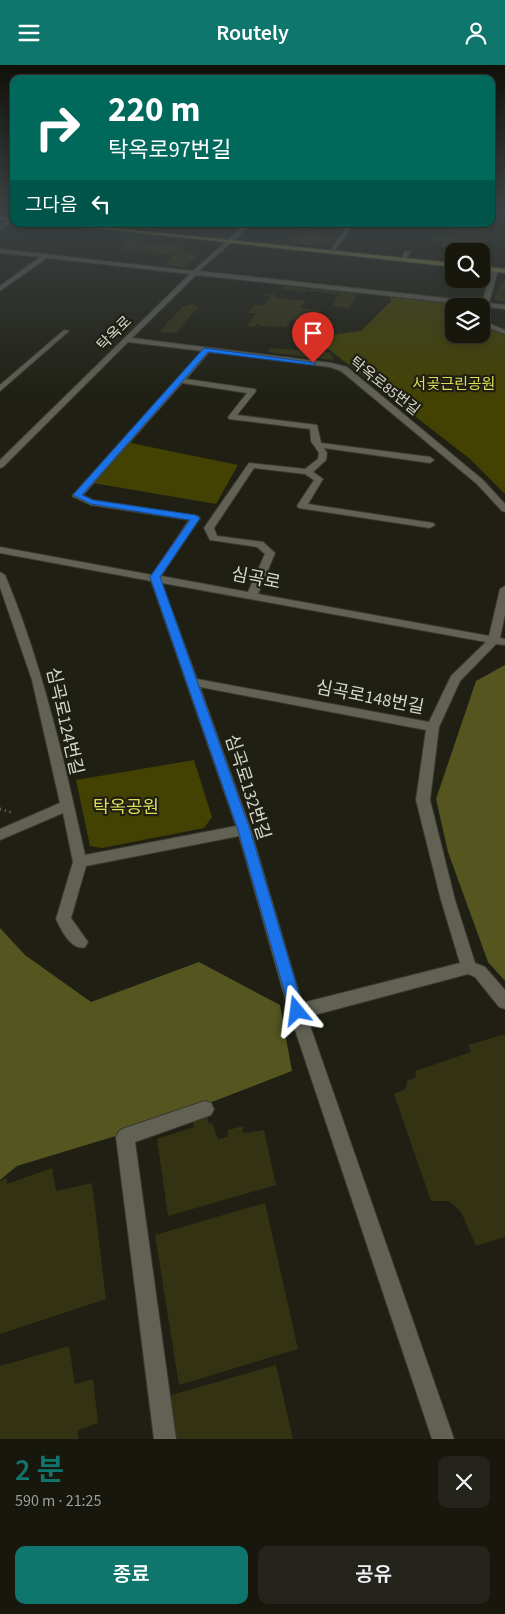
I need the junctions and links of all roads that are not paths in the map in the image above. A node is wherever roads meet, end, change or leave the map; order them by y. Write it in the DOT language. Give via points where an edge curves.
graph roads {
  1 [pos="22,273"];
  2 [pos="194,273"];
  3 [pos="205,273"];
  4 [pos="494,273"];
  5 [pos="0,289"];
  6 [pos="487,298"];
  7 [pos="445,300"];
  8 [pos="490,306"];
  9 [pos="505,307"];
  10 [pos="490,326"];
  11 [pos="66,331"];
  12 [pos="505,332"];
  13 [pos="127,340"];
  14 [pos="207,350"];
  15 [pos="180,380"];
  16 [pos="0,389"];
  17 [pos="318,445"];
  18 [pos="430,460"];
  19 [pos="0,465"];
  20 [pos="307,472"];
  21 [pos="505,509"];
  22 [pos="430,525"];
  23 [pos="0,550"];
  24 [pos="0,575"];
  25 [pos="155,577"];
  26 [pos="505,589"];
  27 [pos="252,595"];
  28 [pos="500,641"];
  29 [pos="193,682"];
  30 [pos="433,727"];
  31 [pos="67,806"];
  32 [pos="244,830"];
  33 [pos="0,835"];
  34 [pos="80,862"];
  35 [pos="80,942"];
  36 [pos="468,967"];
  37 [pos="505,1002"];
  38 [pos="297,1011"];
  39 [pos="205,1109"];
  40 [pos="165,1439"];
  41 [pos="444,1439"];
  1 -- 5 [label="street"];
  2 -- 13 [label="street, 탁옥로"];
  3 -- 7 [label="street"];
  4 -- 6 [label="street"];
  8 -- 9 [label="street"];
  10 -- 12 [label="street"];
  11 -- 16 [label="street"];
  13 -- 14 [label="street, 탁옥로85번길"];
  13 -- 19 [label="street, 탁옥로"];
  14 -- 15 [label="street"];
  14 -- 21 [label="street, 탁옥로85번길" via="344,369 480,482"];
  15 -- 17 [label="street" via="252,391 232,417 314,427"];
  15 -- 25 [label="street" via="77,495 91,502 195,518"];
  17 -- 18 [label="street"];
  17 -- 20 [label="street" via="323,453 322,460"];
  20 -- 22 [label="street" via="320,479 302,506"];
  20 -- 27 [label="street" via="252,465 209,528 213,538 260,544 270,553"];
  23 -- 25 [label="street, 심곡로"];
  24 -- 31 [label="street, 심곡로124번길" via="18,615 40,684"];
  25 -- 27 [label="street, 심곡로"];
  25 -- 29 [label="street, 심곡로132번길"];
  26 -- 28 [label="street"];
  27 -- 28 [label="street, 심곡로"];
  28 -- 30 [label="street, 심곡로148번길" via="455,679"];
  29 -- 30 [label="street, 심곡로148번길"];
  29 -- 32 [label="street, 심곡로132번길"];
  30 -- 36 [label="street" via="423,799"];
  31 -- 33 [label="street"];
  31 -- 34 [label="street, 심곡로124번길"];
  32 -- 34 [label="street"];
  32 -- 38 [label="street, 심곡로132번길"];
  34 -- 35 [label="street" via="63,919"];
  36 -- 37 [label="street" via="480,972"];
  36 -- 38 [label="street"];
  38 -- 41 [label="street, 심곡로132번길"];
  39 -- 40 [label="street" via="125,1137"];
}
